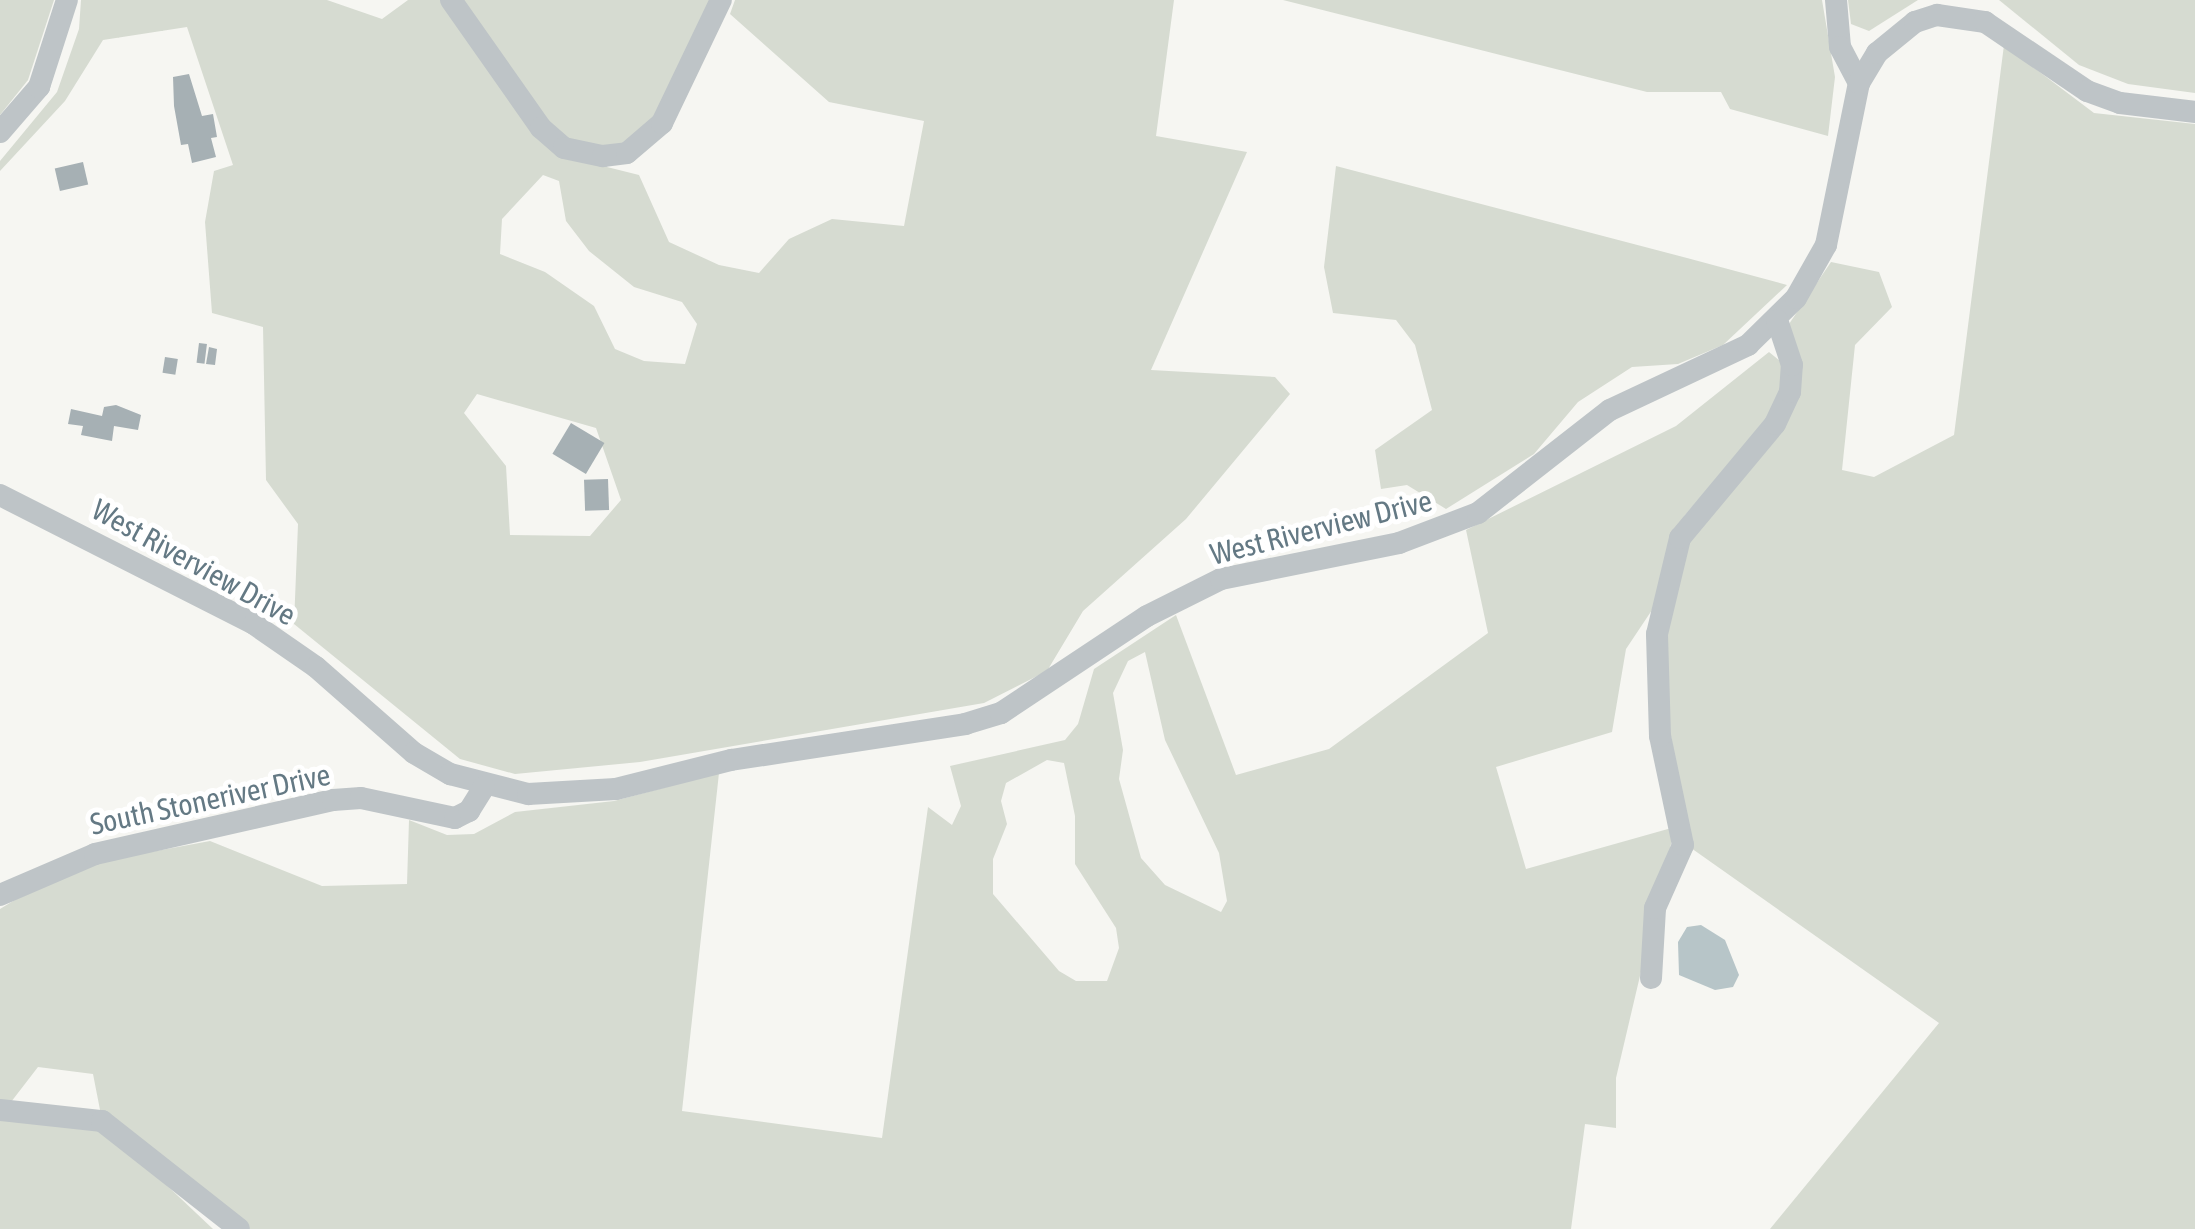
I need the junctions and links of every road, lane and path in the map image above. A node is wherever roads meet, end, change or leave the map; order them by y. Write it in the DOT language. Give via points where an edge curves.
graph roads {
  1 [pos="67,0"];
  2 [pos="451,0"];
  3 [pos="722,0"];
  4 [pos="1836,0"];
  5 [pos="1859,83"];
  6 [pos="2195,112"];
  7 [pos="0,132"];
  8 [pos="1776,320"];
  9 [pos="0,496"];
  10 [pos="484,787"];
  11 [pos="0,895"];
  12 [pos="1652,978"];
  13 [pos="0,1110"];
  14 [pos="239,1229"];
  1 -- 7 [label="street" via="39,87"];
  2 -- 3 [label="street" via="541,128 564,148 602,156 627,153 662,123"];
  4 -- 5 [label="street" via="1840,47"];
  5 -- 6 [label="street, West Riverview Drive" via="1896,34 1937,15 1961,15 2005,34 2088,91 2138,107"];
  5 -- 8 [label="street, West Riverview Drive" via="1826,245"];
  8 -- 10 [label="street, West Riverview Drive" via="1721,362 1610,410 1478,513 1399,543 1221,580 1147,616 1001,713 730,760 616,789 528,794"];
  8 -- 12 [label="street" via="1792,364 1785,406 1680,538 1656,634 1660,736 1683,845 1655,908"];
  9 -- 10 [label="street, West Riverview Drive" via="254,624 414,753"];
  10 -- 11 [label="street, South Stoneriver Drive" via="469,811 455,818 362,798 333,800 95,854"];
  13 -- 14 [label="street" via="102,1121"];
}
